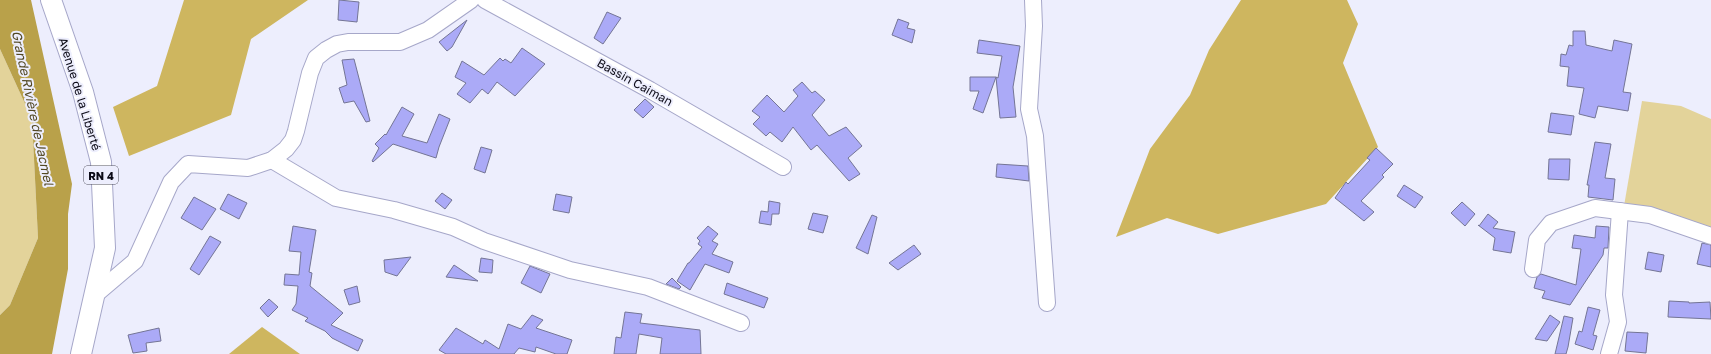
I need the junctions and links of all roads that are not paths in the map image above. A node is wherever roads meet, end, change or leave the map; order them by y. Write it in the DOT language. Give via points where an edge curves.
graph roads {
  1 [pos="51,0"];
  2 [pos="471,0"];
  3 [pos="485,0"];
  4 [pos="1033,0"];
  5 [pos="272,160"];
  6 [pos="783,167"];
  7 [pos="1620,211"];
  8 [pos="1711,236"];
  9 [pos="1533,269"];
  10 [pos="95,295"];
  11 [pos="1047,303"];
  12 [pos="741,323"];
  13 [pos="81,354"];
  14 [pos="1609,354"];
  1 -- 10 [label="main road, Avenue de la Liberté / RN 4" via="83,92 100,162 105,248"];
  2 -- 5 [label="street" via="428,30 400,42 337,44 316,58 293,140"];
  3 -- 6 [label="street, Bassin Caiman" via="650,90"];
  4 -- 11 [label="street" via="1029,109 1035,136"];
  5 -- 10 [label="street" via="248,168 188,164 171,182 135,261"];
  5 -- 12 [label="street" via="336,198 394,210 453,227 484,241 570,270 648,287"];
  7 -- 8 [label="street" via="1650,215"];
  7 -- 9 [label="street" via="1595,208 1552,223 1538,240"];
  7 -- 14 [label="street" via="1614,295 1618,322"];
  10 -- 13 [label="main road, Avenue de la Liberté / RN 4"];
}
